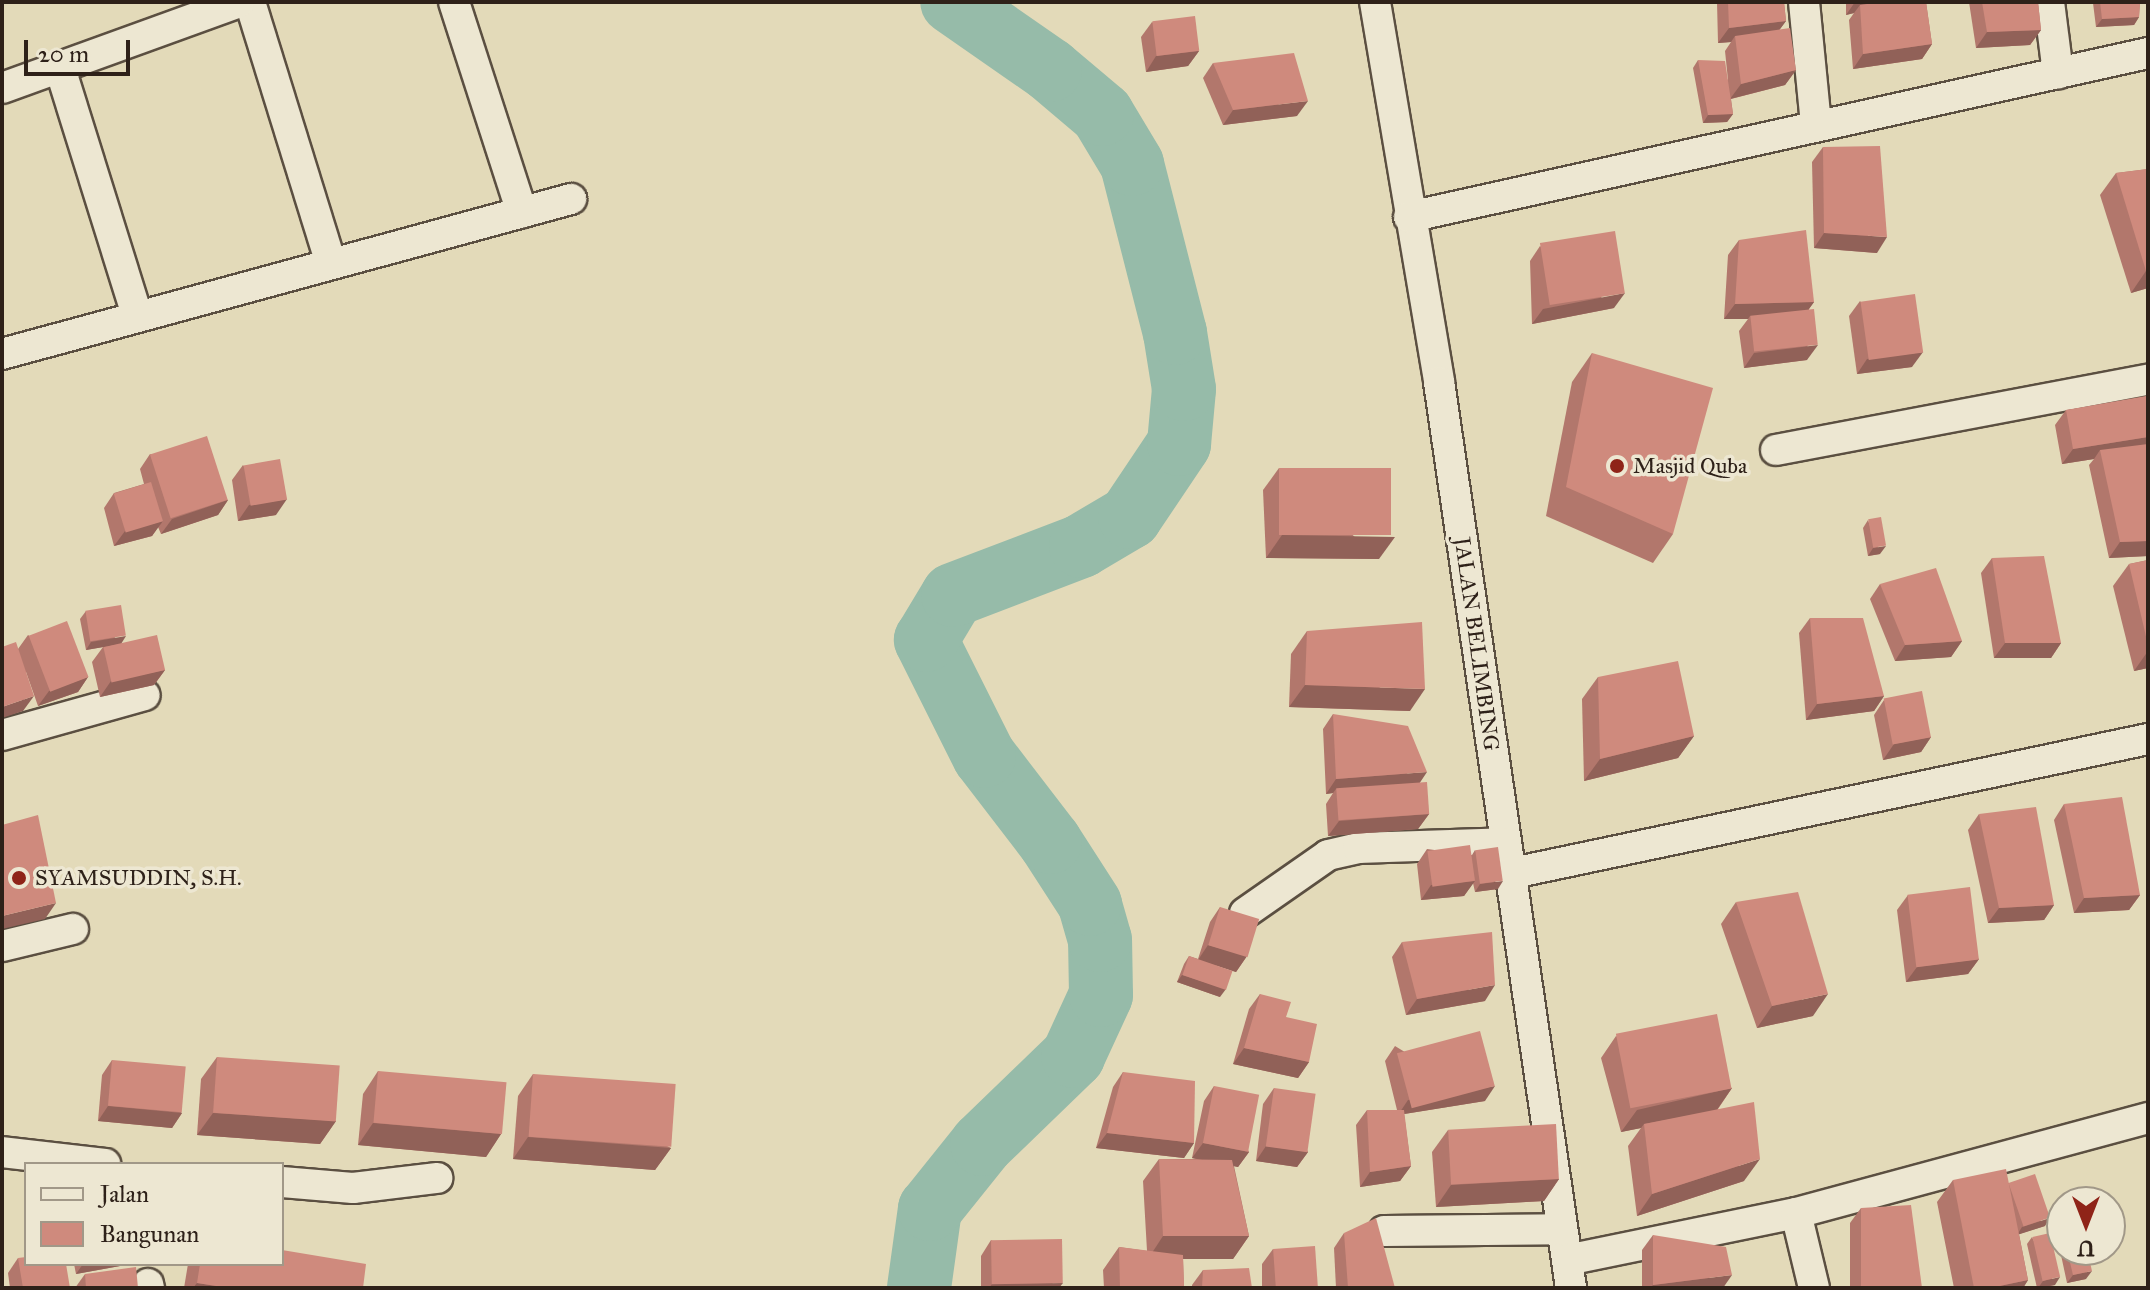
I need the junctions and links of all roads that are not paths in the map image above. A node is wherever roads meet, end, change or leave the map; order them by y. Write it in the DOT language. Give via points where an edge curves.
graph roads {
  1 [pos="239,2"];
  2 [pos="250,2"];
  3 [pos="454,2"];
  4 [pos="1375,2"];
  5 [pos="1804,2"];
  6 [pos="2049,2"];
  7 [pos="2148,53"];
  8 [pos="60,68"];
  9 [pos="2058,73"];
  10 [pos="2,88"];
  11 [pos="1816,124"];
  12 [pos="571,199"];
  13 [pos="522,212"];
  14 [pos="1409,217"];
  15 [pos="331,264"];
  16 [pos="137,315"];
  17 [pos="2,354"];
  18 [pos="2148,380"];
  19 [pos="1776,450"];
  20 [pos="145,695"];
  21 [pos="2,735"];
  22 [pos="2148,739"];
  23 [pos="1505,843"];
  24 [pos="1508,874"];
  25 [pos="1245,913"];
  26 [pos="73,929"];
  27 [pos="2,946"];
  28 [pos="2148,1118"];
  29 [pos="2,1152"];
  30 [pos="88,1162"];
  31 [pos="437,1178"];
  32 [pos="284,1182"];
  33 [pos="1796,1213"];
  34 [pos="1562,1229"];
  35 [pos="1384,1231"];
  36 [pos="1569,1274"];
  37 [pos="1814,1288"];
  1 -- 8 [label="street"];
  2 -- 15 [label="street"];
  3 -- 13 [label="street"];
  4 -- 14 [label="street, JALAN BELIMBING"];
  5 -- 11 [label="street"];
  6 -- 9 [label="street"];
  7 -- 9 [label="street"];
  8 -- 10 [label="street"];
  8 -- 16 [label="street"];
  9 -- 11 [label="street"];
  11 -- 14 [label="street"];
  12 -- 13 [label="street"];
  13 -- 15 [label="street"];
  14 -- 23 [label="street, JALAN BELIMBING" via="1439,382"];
  15 -- 16 [label="street"];
  16 -- 17 [label="street"];
  18 -- 19 [label="street"];
  20 -- 21 [label="street"];
  22 -- 24 [label="street"];
  23 -- 24 [label="street, JALAN BELIMBING"];
  23 -- 25 [label="street" via="1358,848 1328,855"];
  24 -- 34 [label="street, JALAN BELIMBING"];
  26 -- 27 [label="street"];
  28 -- 33 [label="street"];
  29 -- 30 [label="street"];
  31 -- 32 [label="street" via="353,1188"];
  33 -- 36 [label="street"];
  33 -- 37 [label="street"];
  34 -- 35 [label="street"];
  34 -- 36 [label="street, JALAN BELIMBING"];
}
